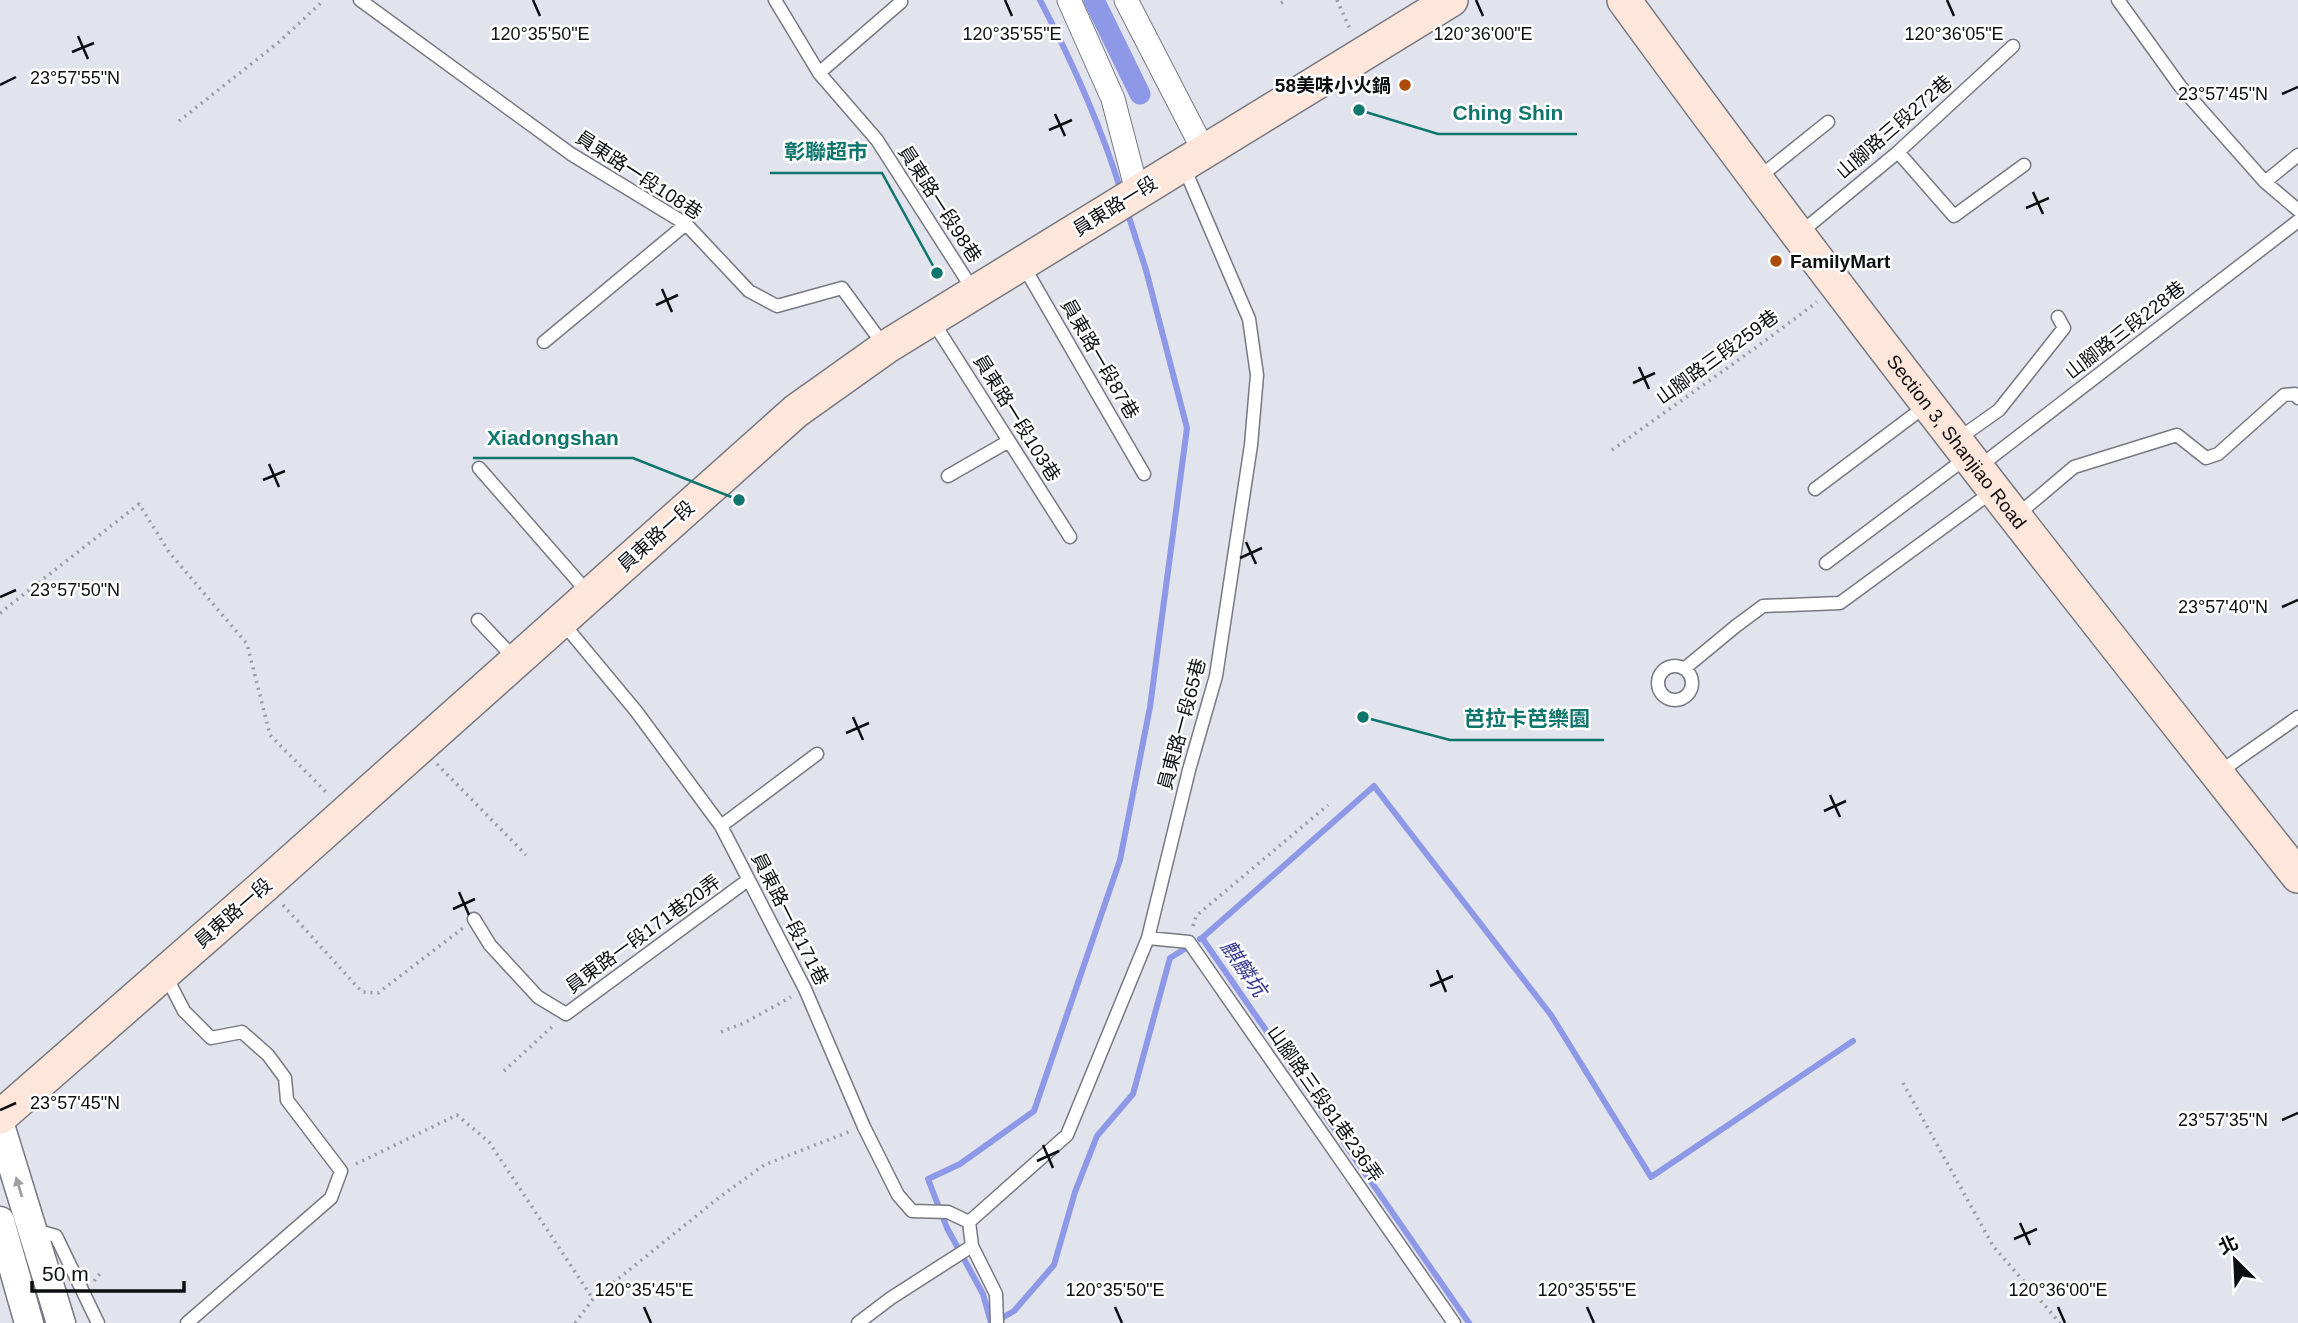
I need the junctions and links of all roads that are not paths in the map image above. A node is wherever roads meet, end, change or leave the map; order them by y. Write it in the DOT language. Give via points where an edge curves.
graph roads {
  1 [pos="360,0"];
  2 [pos="775,0"];
  3 [pos="1069,0"];
  4 [pos="1126,0"];
  5 [pos="1451,0"];
  6 [pos="1624,0"];
  7 [pos="2118,0"];
  8 [pos="901,2"];
  9 [pos="2013,46"];
  10 [pos="819,73"];
  11 [pos="1828,121"];
  12 [pos="1898,152"];
  13 [pos="2298,156"];
  14 [pos="1194,158"];
  15 [pos="2024,165"];
  16 [pos="1756,180"];
  17 [pos="2265,182"];
  18 [pos="1137,191"];
  19 [pos="2298,209"];
  20 [pos="2298,221"];
  21 [pos="686,224"];
  22 [pos="1798,235"];
  23 [pos="1023,264"];
  24 [pos="975,293"];
  25 [pos="2058,317"];
  26 [pos="932,320"];
  27 [pos="544,342"];
  28 [pos="886,347"];
  29 [pos="2298,398"];
  30 [pos="1928,405"];
  31 [pos="1009,441"];
  32 [pos="1973,464"];
  33 [pos="478,468"];
  34 [pos="1144,474"];
  35 [pos="948,476"];
  36 [pos="1815,489"];
  37 [pos="2015,516"];
  38 [pos="1070,537"];
  39 [pos="1826,563"];
  40 [pos="590,595"];
  41 [pos="478,620"];
  42 [pos="561,621"];
  43 [pos="516,660"];
  44 [pos="1684,669"];
  45 [pos="2298,717"];
  46 [pos="817,754"];
  47 [pos="2217,774"];
  48 [pos="721,826"];
  49 [pos="2298,876"];
  50 [pos="748,880"];
  51 [pos="474,919"];
  52 [pos="1148,938"];
  53 [pos="164,972"];
  54 [pos="0,1117"];
  55 [pos="0,1125"];
  56 [pos="0,1221"];
  57 [pos="969,1222"];
  58 [pos="32,1229"];
  59 [pos="972,1247"];
  60 [pos="29,1323"];
  61 [pos="61,1323"];
  62 [pos="98,1323"];
  63 [pos="187,1323"];
  64 [pos="859,1323"];
  65 [pos="997,1323"];
  66 [pos="1454,1323"];
  1 -- 21 [label="lane, 員東路一段108巷" via="571,154"];
  2 -- 10 [label="lane, 員東路一段98巷"];
  3 -- 18 [label="street" via="1113,99"];
  4 -- 14 [label="street"];
  5 -- 14 [label="main road, 員東路一段"];
  6 -- 16 [label="main road, Section 3, Shanjiao Road"];
  7 -- 17 [label="lane" via="2180,86"];
  8 -- 10 [label="lane"];
  9 -- 12 [label="lane, 山腳路三段272巷"];
  10 -- 24 [label="lane, 員東路一段98巷" via="877,140"];
  11 -- 16 [label="lane"];
  12 -- 15 [label="lane" via="1954,216"];
  12 -- 22 [label="lane, 山腳路三段272巷"];
  13 -- 17 [label="lane"];
  14 -- 18 [label="main road, 員東路一段"];
  14 -- 52 [label="lane, 員東路一段65巷" via="1249,319 1257,375 1251,445 1216,676"];
  16 -- 22 [label="main road, Section 3, Shanjiao Road"];
  17 -- 19 [label="lane"];
  18 -- 23 [label="main road, 員東路一段"];
  20 -- 32 [label="lane, 山腳路三段228巷"];
  21 -- 27 [label="lane"];
  21 -- 28 [label="lane, 員東路一段108巷" via="749,291 777,306 842,288"];
  22 -- 30 [label="main road, Section 3, Shanjiao Road"];
  23 -- 24 [label="main road, 員東路一段"];
  23 -- 34 [label="lane, 員東路一段87巷"];
  24 -- 26 [label="main road, 員東路一段"];
  25 -- 32 [label="lane" via="2064,328 1999,410"];
  26 -- 28 [label="main road, 員東路一段"];
  26 -- 31 [label="lane, 員東路一段103巷"];
  28 -- 40 [label="main road, 員東路一段" via="796,411"];
  29 -- 37 [label="lane" via="2295,394 2284,396 2218,454 2206,458 2177,435 2074,467"];
  30 -- 32 [label="main road, Section 3, Shanjiao Road"];
  30 -- 36 [label="lane"];
  31 -- 35 [label="lane"];
  31 -- 38 [label="lane, 員東路一段103巷"];
  32 -- 37 [label="main road, Section 3, Shanjiao Road"];
  32 -- 39 [label="lane"];
  32 -- 44 [label="lane" via="1840,603 1763,606"];
  33 -- 40 [label="lane"];
  37 -- 47 [label="main road, Section 3, Shanjiao Road"];
  40 -- 42 [label="main road, 員東路一段"];
  41 -- 43 [label="lane"];
  42 -- 43 [label="main road, 員東路一段"];
  42 -- 48 [label="lane, 員東路一段171巷" via="636,711"];
  43 -- 53 [label="main road, 員東路一段"];
  45 -- 47 [label="lane"];
  46 -- 48 [label="lane"];
  47 -- 49 [label="main road, Section 3, Shanjiao Road"];
  48 -- 50 [label="lane, 員東路一段171巷"];
  50 -- 51 [label="lane, 員東路一段171巷20弄" via="566,1014 538,997 490,945"];
  50 -- 57 [label="lane, 員東路一段171巷" via="805,989 898,1195 912,1211 948,1212"];
  52 -- 57 [label="lane, 員東路一段65巷" via="1067,1135"];
  52 -- 66 [label="lane, 山腳路三段81巷236弄" via="1189,942"];
  53 -- 54 [label="main road, 員東路一段"];
  53 -- 63 [label="lane" via="184,1011 211,1038 242,1032 268,1055 285,1078 286,1100 341,1171 331,1198"];
  58 -- 55 [label="street, one-way"];
  56 -- 60 [label="street"];
  57 -- 59 [label="lane"];
  58 -- 61 [label="street"];
  58 -- 62 [label="lane" via="56,1236"];
  59 -- 64 [label="lane"];
  59 -- 65 [label="lane" via="996,1294"];
}
